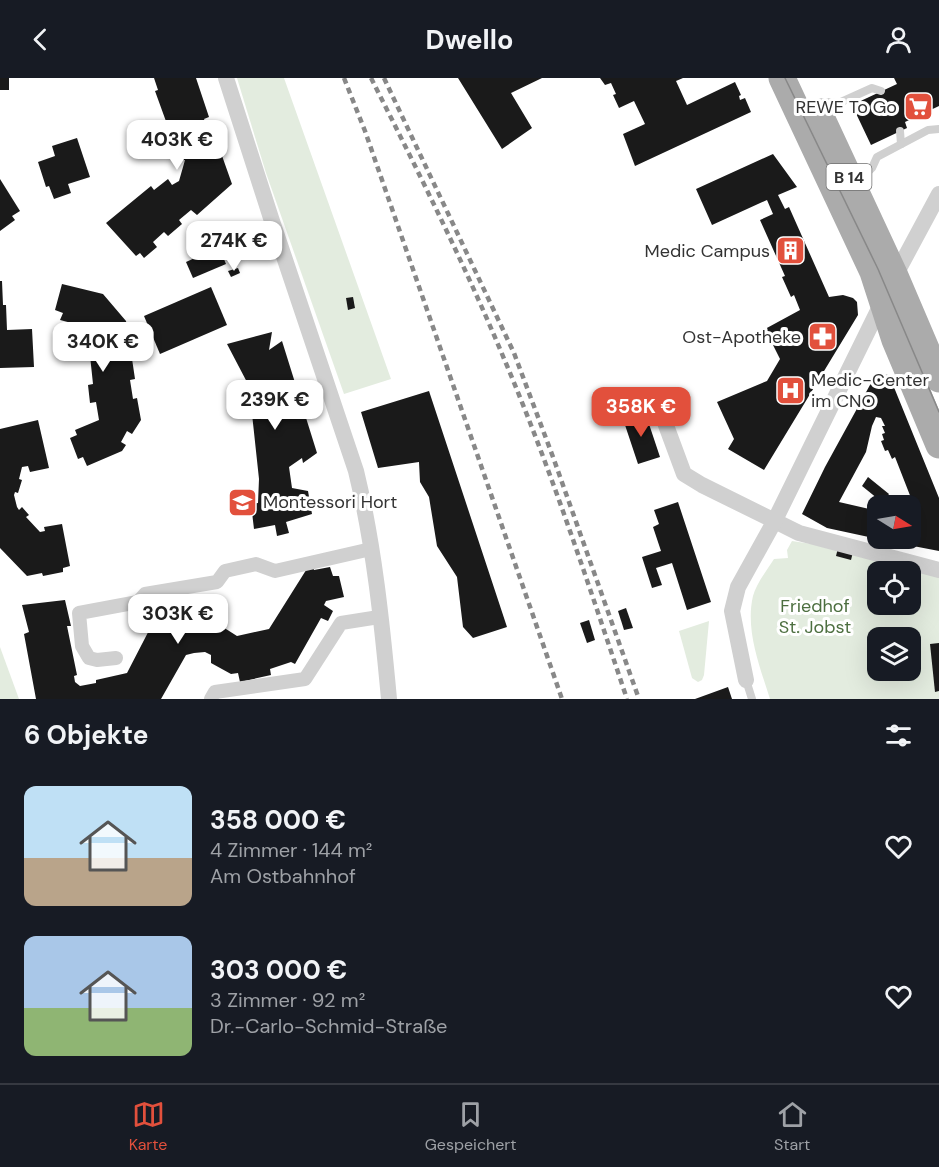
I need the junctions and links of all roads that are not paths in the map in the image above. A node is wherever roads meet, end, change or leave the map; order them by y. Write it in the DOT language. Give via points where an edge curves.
graph roads {
  1 [pos="226,78"];
  2 [pos="782,78"];
  3 [pos="808,90"];
  4 [pos="881,91"];
  5 [pos="939,129"];
  6 [pos="900,131"];
  7 [pos="902,144"];
  8 [pos="854,186"];
  9 [pos="939,194"];
  10 [pos="895,276"];
  11 [pos="884,301"];
  12 [pos="939,379"];
  13 [pos="657,400"];
  14 [pos="939,445"];
  15 [pos="774,522"];
  16 [pos="371,549"];
  17 [pos="939,570"];
  18 [pos="380,617"];
  19 [pos="116,658"];
  20 [pos="746,680"];
  21 [pos="240,694"];
  22 [pos="211,699"];
  23 [pos="389,699"];
  24 [pos="752,699"];
  1 -- 16 [label="street" via="356,471"];
  2 -- 11 [label="main road, B 14"];
  3 -- 4 [label="lane" via="841,102 872,88"];
  3 -- 8 [label="main road, B 14"];
  5 -- 7 [label="lane" via="928,129"];
  6 -- 7 [label="lane"];
  7 -- 8 [label="lane" via="877,157"];
  8 -- 10 [label="main road, B 14"];
  9 -- 10 [label="street"];
  10 -- 11 [label="street"];
  10 -- 12 [label="main road, B 14"];
  11 -- 14 [label="main road, B 14" via="895,340"];
  11 -- 15 [label="street"];
  13 -- 15 [label="street" via="684,474"];
  15 -- 17 [label="street" via="799,533"];
  15 -- 20 [label="street" via="734,599 732,611"];
  16 -- 18 [label="street"];
  16 -- 19 [label="street" via="276,571 256,564 225,571 217,582 145,594 138,602 79,613 82,646 89,658"];
  18 -- 21 [label="street" via="340,623 305,679"];
  18 -- 23 [label="street"];
  20 -- 24 [label="lane"];
  21 -- 22 [label="street" via="215,692"];
}
